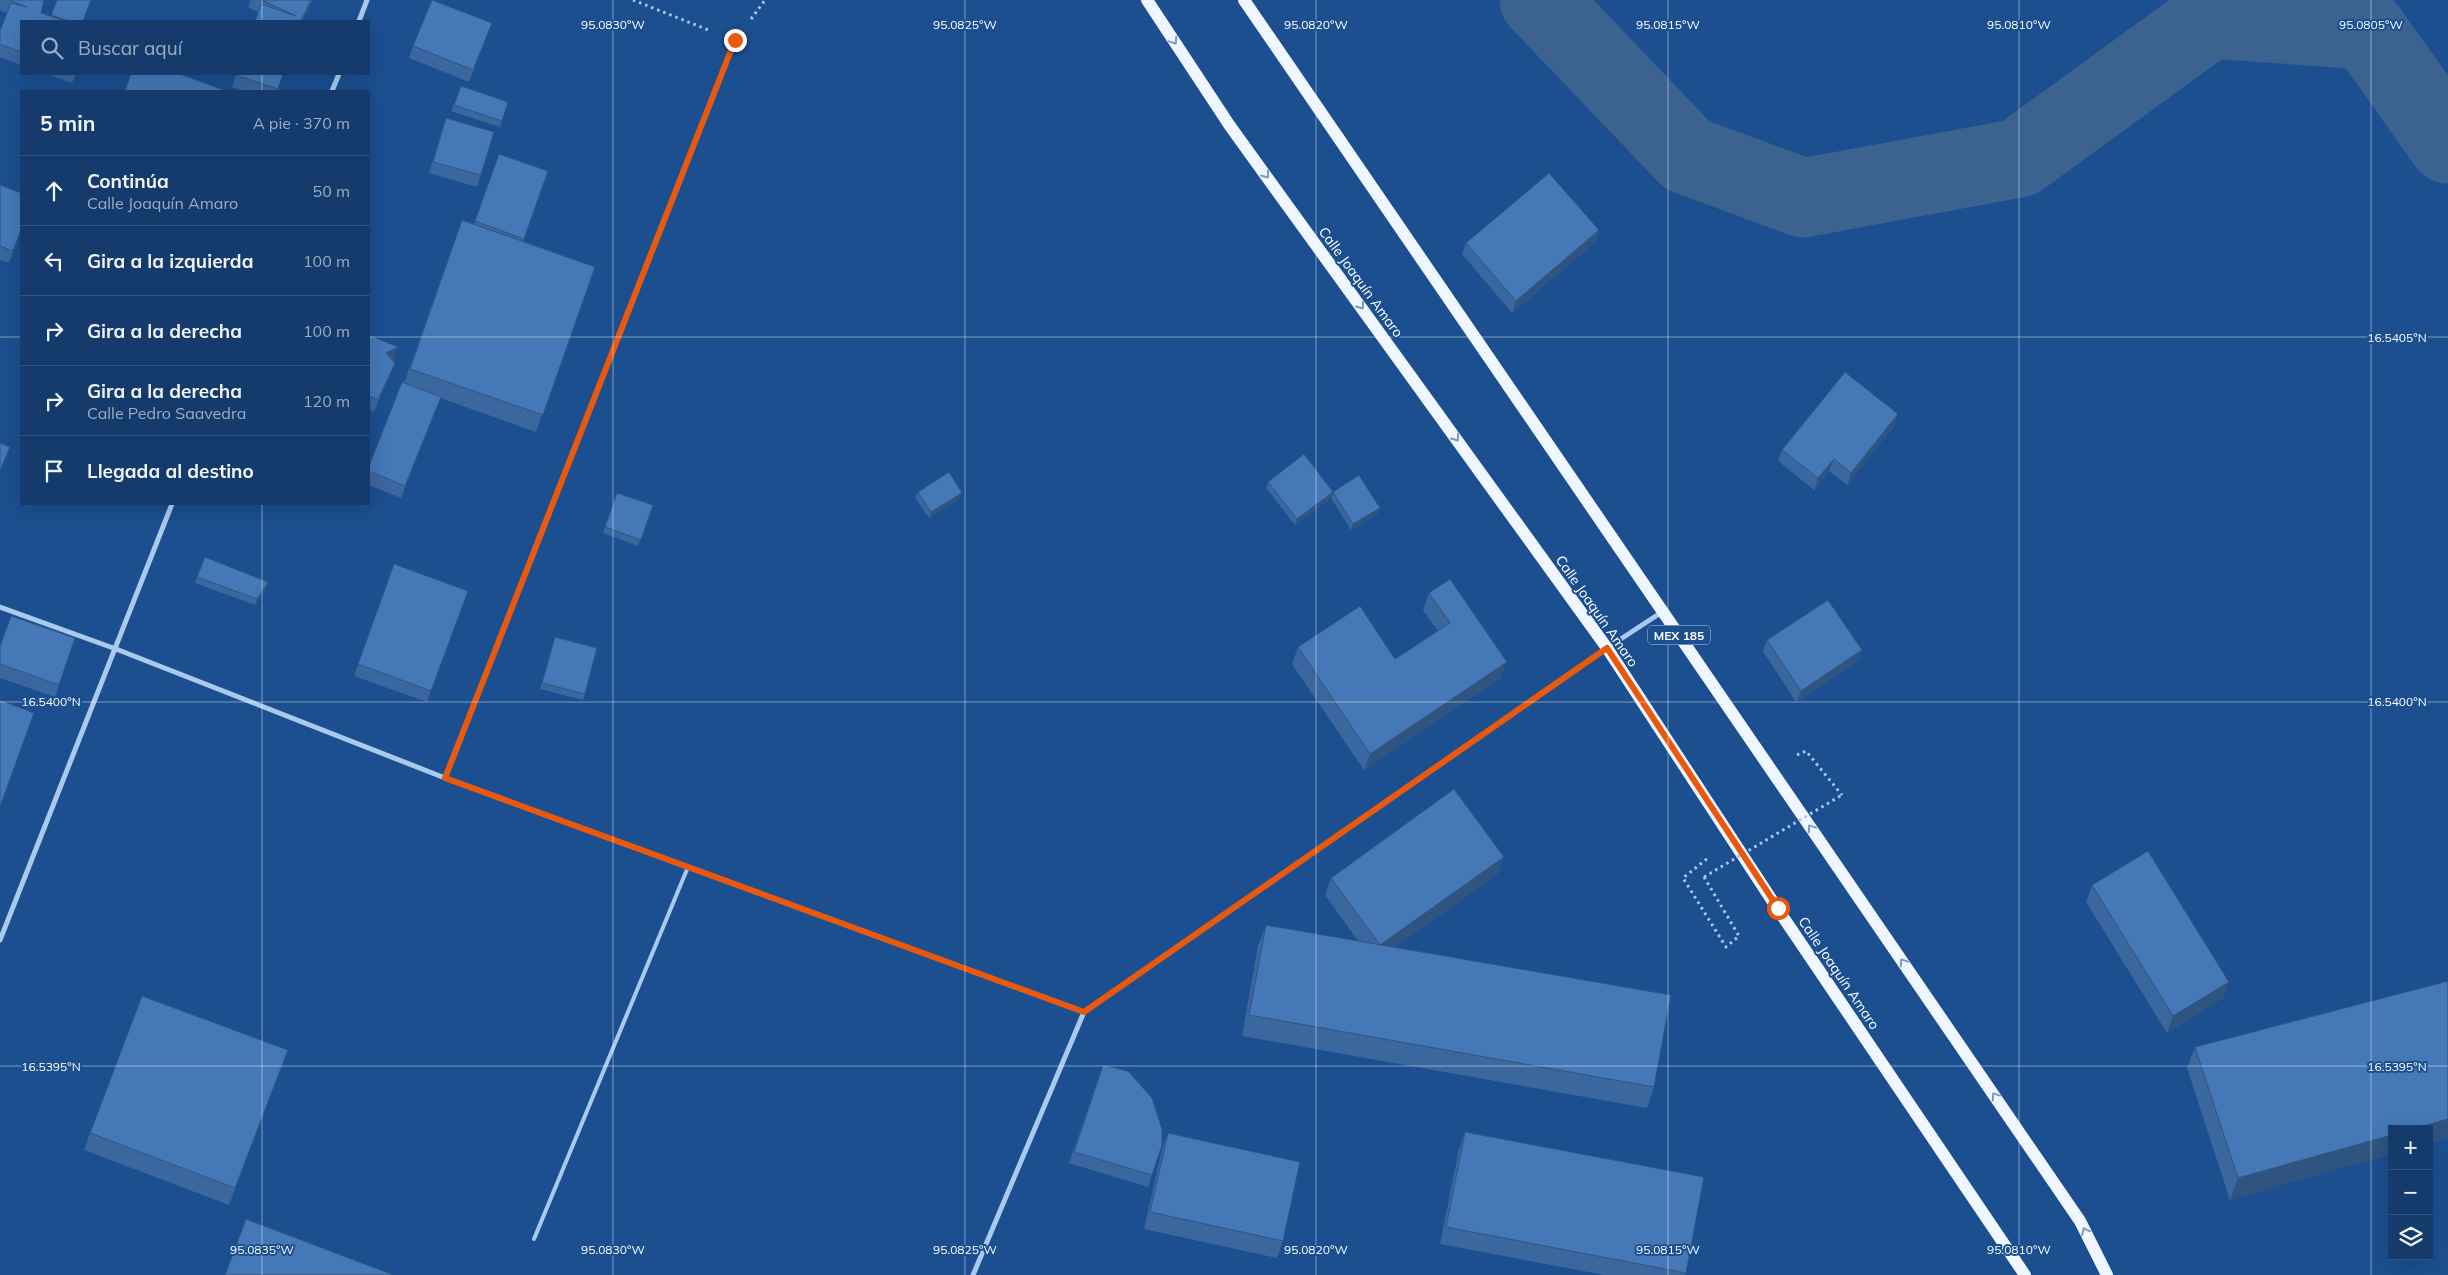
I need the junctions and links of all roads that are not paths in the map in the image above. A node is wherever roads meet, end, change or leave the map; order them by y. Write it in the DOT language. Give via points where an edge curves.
graph roads {
  1 [pos="367,0"];
  2 [pos="1147,0"];
  3 [pos="1244,0"];
  4 [pos="359,20"];
  5 [pos="735,40"];
  6 [pos="339,75"];
  7 [pos="332,90"];
  8 [pos="172,505"];
  9 [pos="0,607"];
  10 [pos="1663,611"];
  11 [pos="1607,648"];
  12 [pos="116,649"];
  13 [pos="445,778"];
  14 [pos="688,866"];
  15 [pos="0,940"];
  16 [pos="1084,1012"];
  17 [pos="534,1239"];
  18 [pos="973,1275"];
  19 [pos="2025,1275"];
  20 [pos="2107,1275"];
  1 -- 4 [label="street"];
  2 -- 11 [label="main road, Calle Joaquín Amaro, one-way" via="1230,126"];
  3 -- 10 [label="main road, MEX 185"];
  5 -- 13 [label="street"];
  6 -- 7 [label="street"];
  8 -- 12 [label="street"];
  9 -- 12 [label="street"];
  10 -- 11 [label="street"];
  20 -- 10 [label="main road, MEX 185, one-way" via="2080,1221"];
  11 -- 16 [label="street"];
  11 -- 19 [label="main road, Calle Joaquín Amaro"];
  12 -- 13 [label="street"];
  12 -- 15 [label="street"];
  13 -- 14 [label="street"];
  14 -- 16 [label="street"];
  14 -- 17 [label="lane"];
  16 -- 18 [label="street"];
}
